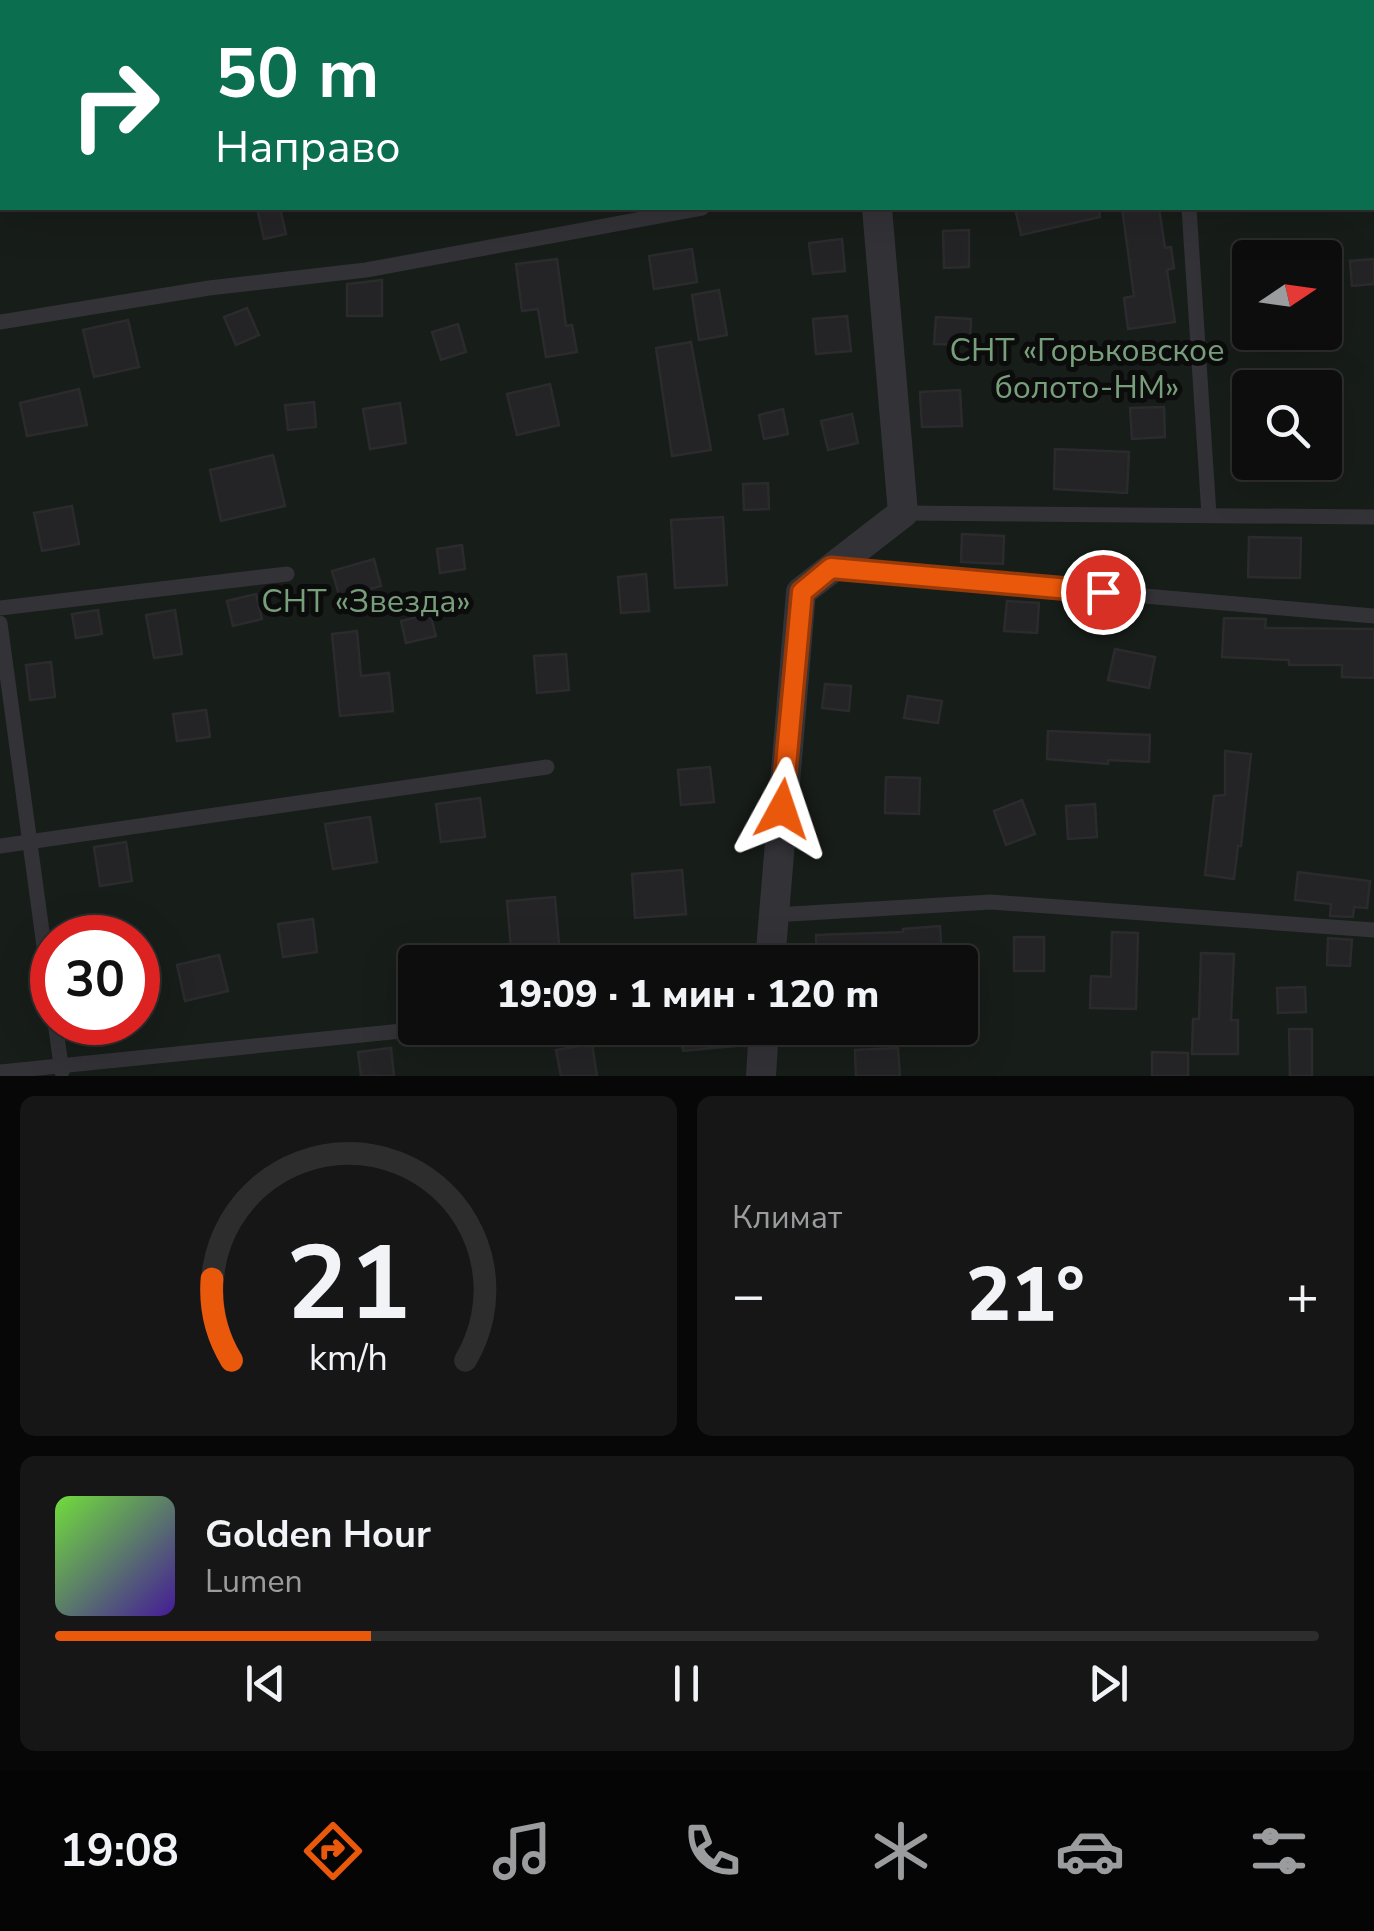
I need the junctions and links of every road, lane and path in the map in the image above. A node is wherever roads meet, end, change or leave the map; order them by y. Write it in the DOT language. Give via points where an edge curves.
graph roads {
  1 [pos="691,210"];
  2 [pos="877,210"];
  3 [pos="1190,210"];
  4 [pos="0,322"];
  5 [pos="903,513"];
  6 [pos="1209,515"];
  7 [pos="1374,516"];
  8 [pos="831,568"];
  9 [pos="287,574"];
  10 [pos="0,608"];
  11 [pos="1374,616"];
  12 [pos="0,623"];
  13 [pos="547,767"];
  14 [pos="30,842"];
  15 [pos="0,846"];
  16 [pos="40,915"];
  17 [pos="774,915"];
  18 [pos="1374,930"];
  19 [pos="771,945"];
  20 [pos="398,1032"];
  21 [pos="58,1045"];
  22 [pos="763,1045"];
  23 [pos="62,1071"];
  24 [pos="0,1072"];
  25 [pos="760,1076"];
  1 -- 4 [label="lane" via="366,270"];
  2 -- 5 [label="street"];
  3 -- 6 [label="lane"];
  5 -- 6 [label="lane"];
  5 -- 8 [label="street"];
  6 -- 7 [label="lane"];
  8 -- 11 [label="lane"];
  8 -- 17 [label="street" via="802,592"];
  9 -- 10 [label="lane"];
  12 -- 14 [label="lane"];
  13 -- 14 [label="lane"];
  14 -- 15 [label="lane"];
  14 -- 16 [label="lane"];
  17 -- 18 [label="lane" via="991,902"];
  17 -- 19 [label="street"];
  20 -- 23 [label="lane"];
  21 -- 23 [label="lane"];
  22 -- 25 [label="street"];
  23 -- 24 [label="lane"];
}
